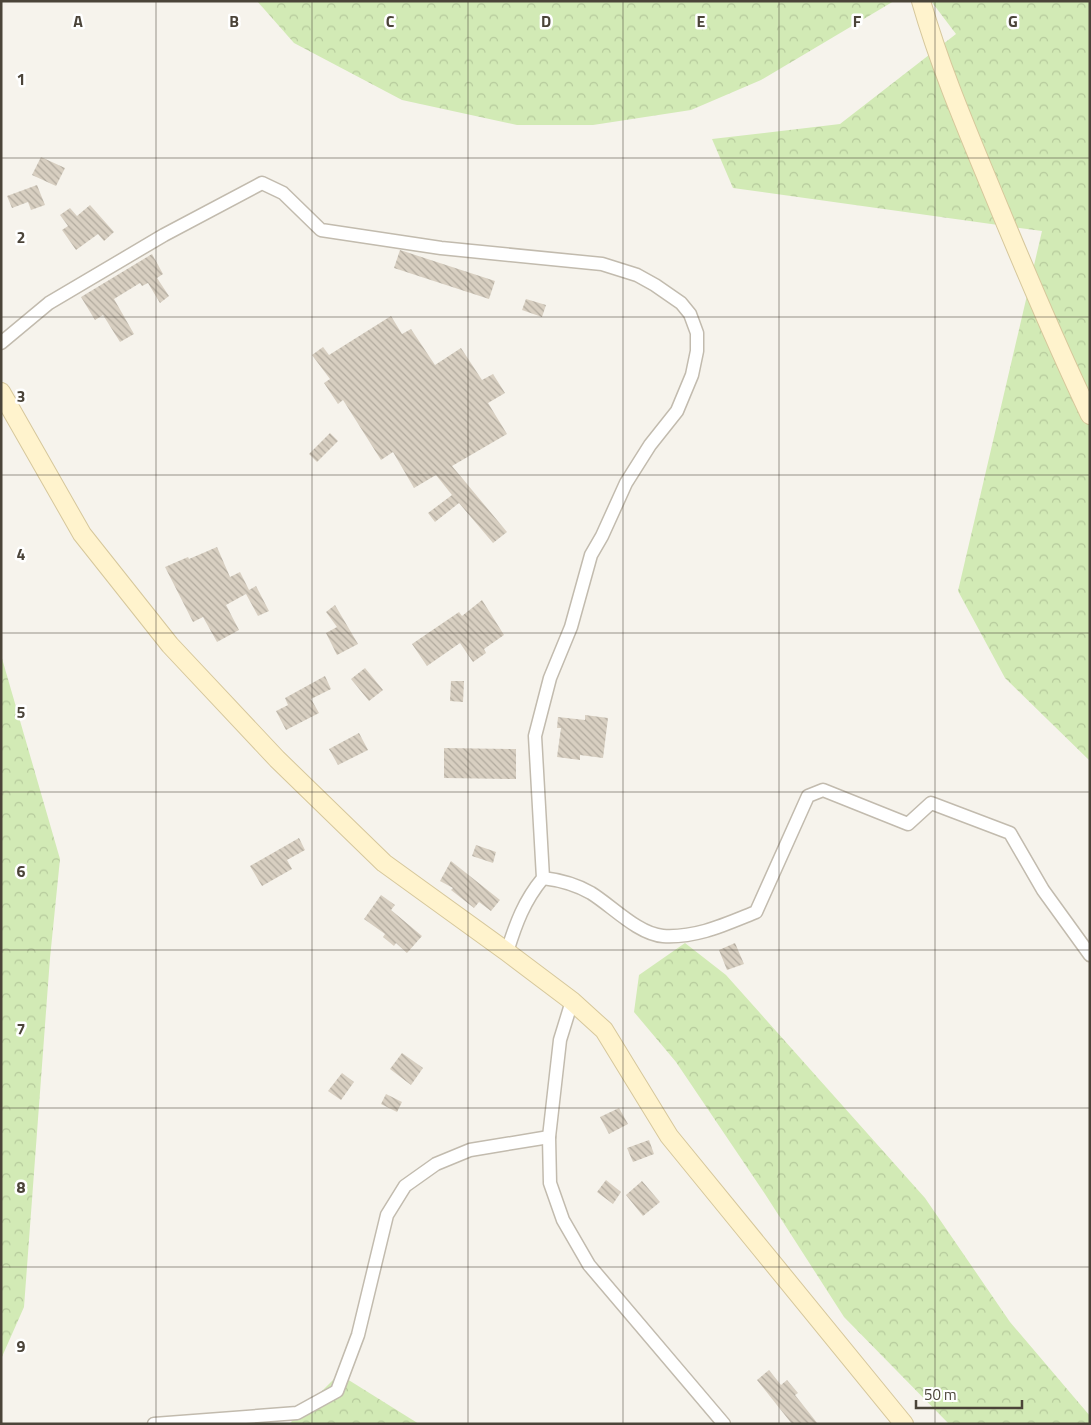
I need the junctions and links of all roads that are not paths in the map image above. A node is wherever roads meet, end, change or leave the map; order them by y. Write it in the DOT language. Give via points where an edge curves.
graph roads {
  1 [pos="921,1"];
  2 [pos="1,343"];
  3 [pos="1,392"];
  4 [pos="1090,415"];
  5 [pos="543,878"];
  6 [pos="507,952"];
  7 [pos="1090,955"];
  8 [pos="572,1001"];
  9 [pos="548,1137"];
  10 [pos="154,1424"];
  11 [pos="724,1424"];
  12 [pos="904,1424"];
  1 -- 4 [label="street" via="958,109 1052,337"];
  2 -- 5 [label="street" via="49,303 262,182 283,192 321,230 440,248 602,264 637,275 681,303 690,314 697,333 692,375 677,411 626,483 590,555 571,628 550,678 536,736"];
  3 -- 6 [label="street" via="82,534 170,645 277,759 384,863"];
  5 -- 6 [label="street" via="518,916"];
  5 -- 7 [label="street" via="559,880 590,892 633,924 662,936 703,933 756,912 808,796 823,790 908,824 931,803 1010,833 1044,890"];
  6 -- 8 [label="street"];
  8 -- 9 [label="street" via="560,1040"];
  8 -- 12 [label="street" via="604,1030 669,1136"];
  9 -- 10 [label="street" via="470,1150 436,1164 405,1186 387,1216 358,1335 337,1391 297,1413"];
  9 -- 11 [label="street" via="550,1183 576,1245 589,1265"];
}
